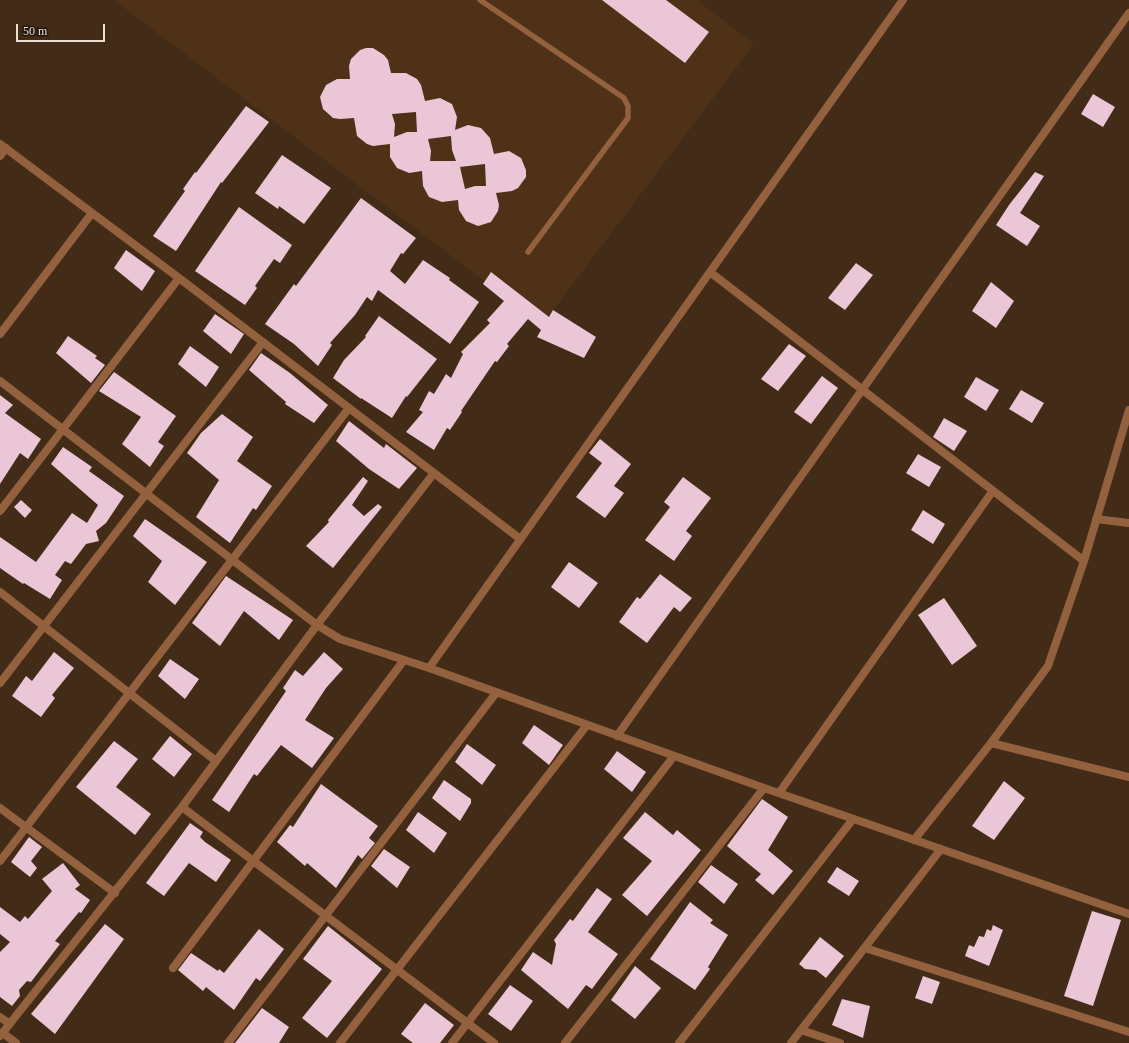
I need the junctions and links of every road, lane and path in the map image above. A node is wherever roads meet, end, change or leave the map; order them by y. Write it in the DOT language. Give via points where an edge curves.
graph roads {
  1 [pos="480,0"];
  2 [pos="903,0"];
  3 [pos="1129,13"];
  4 [pos="3,146"];
  5 [pos="0,156"];
  6 [pos="92,213"];
  7 [pos="528,252"];
  8 [pos="710,272"];
  9 [pos="179,278"];
  10 [pos="0,334"];
  11 [pos="263,342"];
  12 [pos="0,381"];
  13 [pos="862,388"];
  14 [pos="349,408"];
  15 [pos="1129,410"];
  16 [pos="62,429"];
  17 [pos="434,473"];
  18 [pos="992,492"];
  19 [pos="146,494"];
  20 [pos="0,511"];
  21 [pos="1096,519"];
  22 [pos="1129,523"];
  23 [pos="519,538"];
  24 [pos="232,560"];
  25 [pos="1084,560"];
  26 [pos="0,592"];
  27 [pos="317,625"];
  28 [pos="44,627"];
  29 [pos="404,660"];
  30 [pos="429,668"];
  31 [pos="0,683"];
  32 [pos="496,692"];
  33 [pos="129,693"];
  34 [pos="587,726"];
  35 [pos="617,736"];
  36 [pos="991,743"];
  37 [pos="674,756"];
  38 [pos="216,761"];
  39 [pos="1129,777"];
  40 [pos="764,788"];
  41 [pos="779,793"];
  42 [pos="182,807"];
  43 [pos="0,808"];
  44 [pos="853,819"];
  45 [pos="26,827"];
  46 [pos="914,840"];
  47 [pos="941,849"];
  48 [pos="0,861"];
  49 [pos="254,861"];
  50 [pos="115,893"];
  51 [pos="1129,914"];
  52 [pos="326,916"];
  53 [pos="865,948"];
  54 [pos="173,968"];
  55 [pos="397,969"];
  56 [pos="0,1017"];
  57 [pos="468,1023"];
  58 [pos="10,1024"];
  59 [pos="801,1030"];
  60 [pos="1129,1032"];
  61 [pos="1,1034"];
  62 [pos="16,1043"];
  63 [pos="228,1043"];
  64 [pos="340,1043"];
  65 [pos="452,1043"];
  66 [pos="494,1043"];
  67 [pos="565,1043"];
  68 [pos="679,1043"];
  69 [pos="791,1043"];
  70 [pos="840,1043"];
  1 -- 7 [label="lane" via="624,98 628,106 628,118"];
  2 -- 8 [label="street"];
  3 -- 13 [label="street"];
  4 -- 5 [label="street"];
  4 -- 6 [label="street"];
  6 -- 9 [label="street"];
  6 -- 10 [label="street"];
  8 -- 13 [label="street"];
  8 -- 23 [label="street"];
  9 -- 11 [label="street"];
  9 -- 16 [label="street"];
  11 -- 14 [label="street"];
  11 -- 19 [label="street"];
  12 -- 16 [label="street"];
  13 -- 18 [label="street"];
  13 -- 35 [label="street"];
  14 -- 17 [label="street"];
  14 -- 24 [label="street"];
  15 -- 21 [label="street"];
  16 -- 19 [label="street"];
  16 -- 20 [label="street"];
  17 -- 23 [label="street"];
  17 -- 27 [label="street"];
  18 -- 25 [label="street"];
  18 -- 41 [label="street"];
  19 -- 24 [label="street"];
  19 -- 28 [label="street"];
  21 -- 22 [label="street"];
  21 -- 25 [label="street"];
  23 -- 30 [label="street"];
  24 -- 27 [label="street"];
  24 -- 33 [label="street"];
  25 -- 36 [label="street" via="1048,666"];
  26 -- 28 [label="street"];
  27 -- 29 [label="street" via="340,639"];
  27 -- 38 [label="street"];
  28 -- 31 [label="street"];
  28 -- 33 [label="street"];
  29 -- 30 [label="street"];
  29 -- 49 [label="street"];
  30 -- 32 [label="street"];
  32 -- 34 [label="street"];
  32 -- 52 [label="street"];
  33 -- 38 [label="street"];
  33 -- 45 [label="street"];
  34 -- 35 [label="street"];
  34 -- 55 [label="street"];
  35 -- 37 [label="street"];
  36 -- 39 [label="street"];
  36 -- 46 [label="street"];
  37 -- 40 [label="street"];
  37 -- 57 [label="street"];
  38 -- 42 [label="street"];
  40 -- 41 [label="street"];
  40 -- 67 [label="street"];
  41 -- 44 [label="street"];
  42 -- 49 [label="street"];
  42 -- 50 [label="street"];
  43 -- 45 [label="street"];
  44 -- 46 [label="street"];
  44 -- 68 [label="street"];
  45 -- 48 [label="street"];
  45 -- 50 [label="street"];
  46 -- 47 [label="street"];
  47 -- 51 [label="street"];
  47 -- 53 [label="street"];
  49 -- 52 [label="street"];
  49 -- 54 [label="street"];
  50 -- 58 [label="street"];
  52 -- 55 [label="street"];
  52 -- 63 [label="street"];
  53 -- 59 [label="street"];
  53 -- 60 [label="street"];
  55 -- 57 [label="street"];
  55 -- 64 [label="street"];
  56 -- 58 [label="street"];
  57 -- 65 [label="street"];
  57 -- 66 [label="street"];
  58 -- 61 [label="street"];
  59 -- 69 [label="street"];
  59 -- 70 [label="street"];
  61 -- 62 [label="street"];
}
